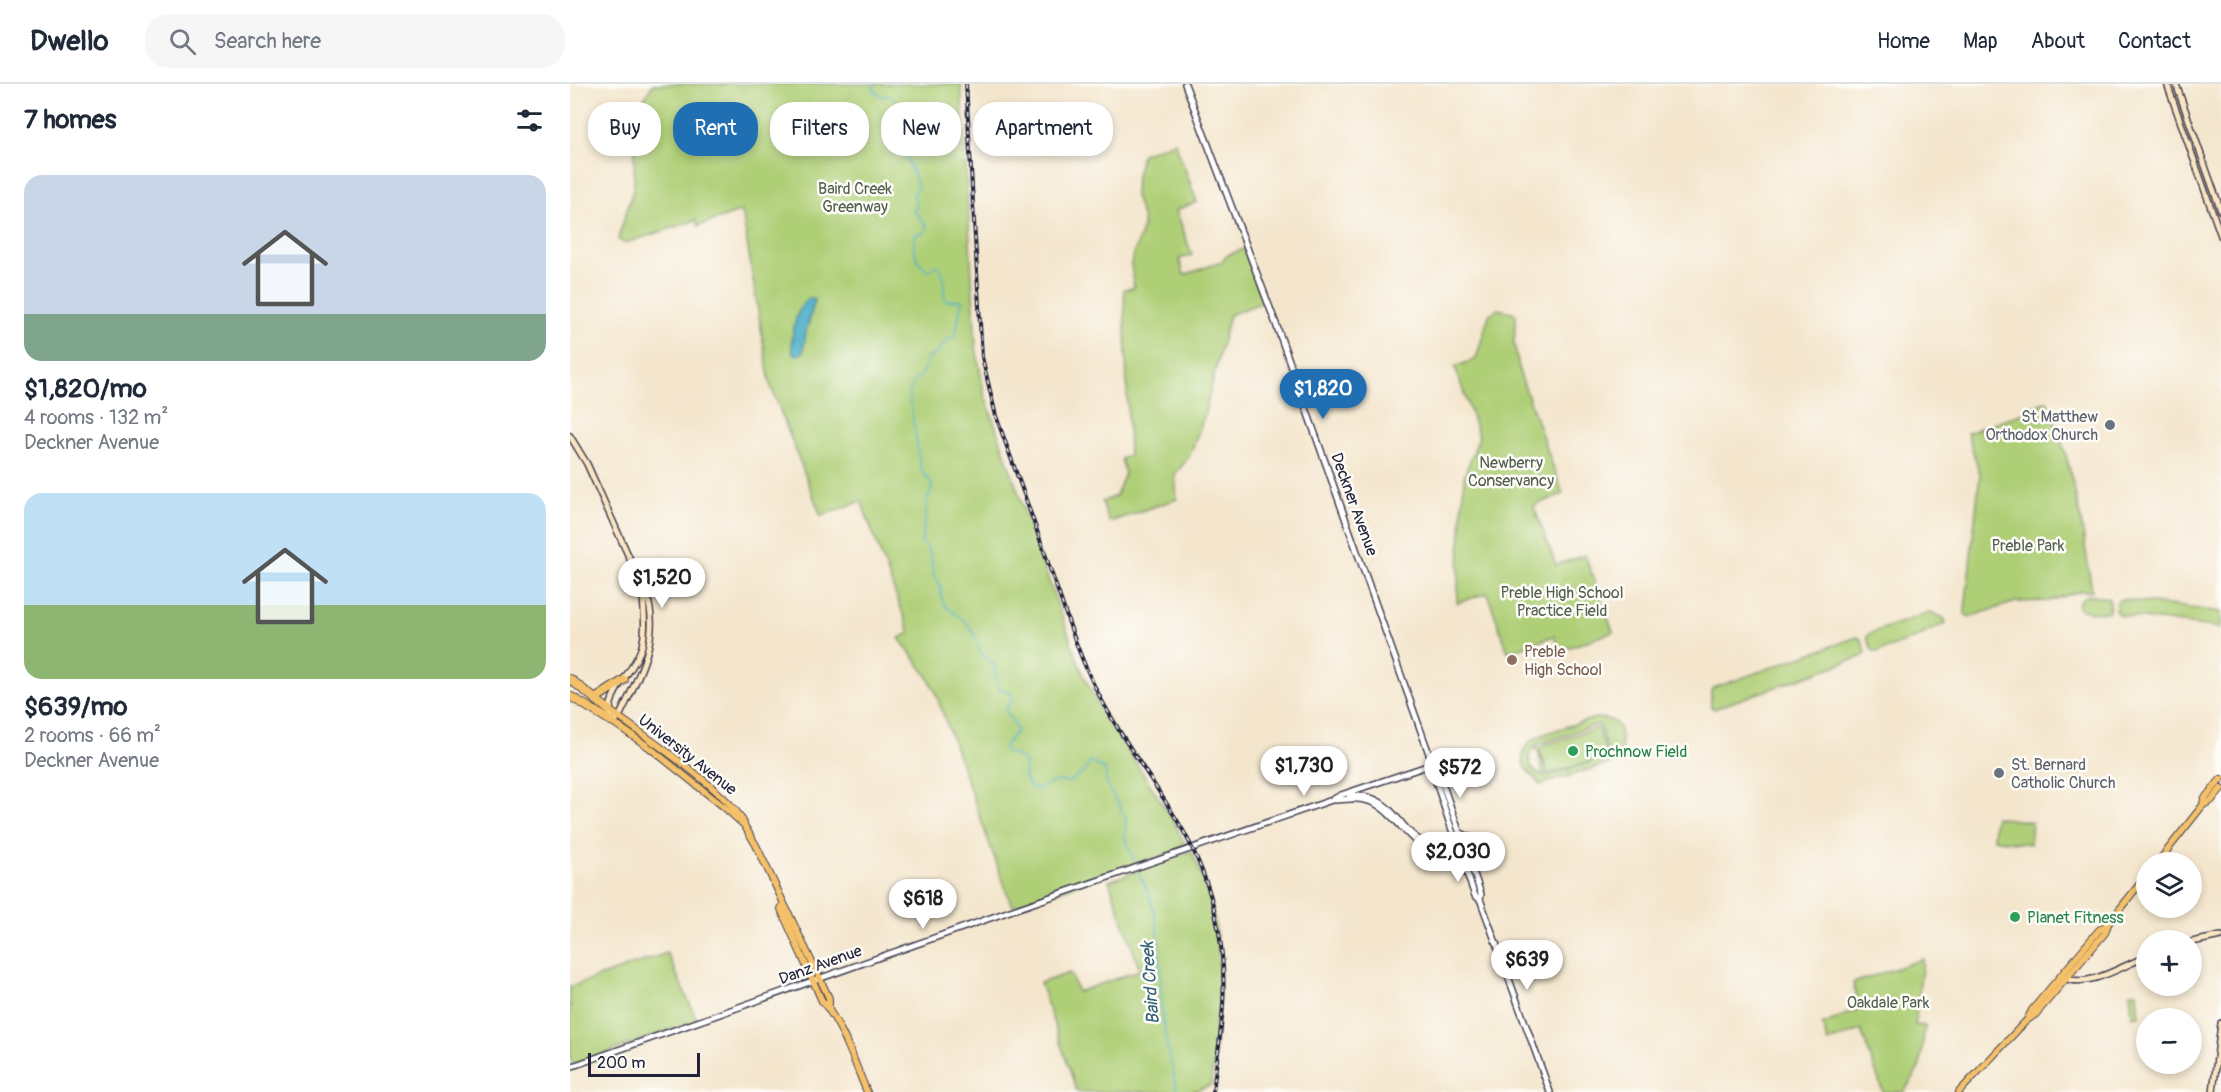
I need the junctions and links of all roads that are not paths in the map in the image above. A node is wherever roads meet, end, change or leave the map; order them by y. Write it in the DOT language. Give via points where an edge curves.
graph roads {
  1 [pos="1185,84"];
  2 [pos="2167,84"];
  3 [pos="2176,84"];
  4 [pos="2221,211"];
  5 [pos="2221,236"];
  6 [pos="570,436"];
  7 [pos="643,591"];
  8 [pos="570,679"];
  9 [pos="624,680"];
  10 [pos="570,696"];
  11 [pos="595,699"];
  12 [pos="609,710"];
  13 [pos="615,719"];
  14 [pos="1433,765"];
  15 [pos="2221,779"];
  16 [pos="2221,789"];
  17 [pos="1341,795"];
  18 [pos="1332,800"];
  19 [pos="2203,805"];
  20 [pos="1459,832"];
  21 [pos="1485,841"];
  22 [pos="1460,848"];
  23 [pos="2166,852"];
  24 [pos="1447,854"];
  25 [pos="1466,871"];
  26 [pos="2136,889"];
  27 [pos="1480,899"];
  28 [pos="2221,936"];
  29 [pos="2202,940"];
  30 [pos="2136,961"];
  31 [pos="2064,978"];
  32 [pos="817,980"];
  33 [pos="2221,1023"];
  34 [pos="570,1068"];
  35 [pos="867,1092"];
  36 [pos="1550,1092"];
  37 [pos="1959,1092"];
  38 [pos="2213,1092"];
  1 -- 14 [label="street, Deckner Avenue" via="1280,335"];
  2 -- 5 [label="main road"];
  3 -- 4 [label="main road"];
  6 -- 7 [label="main road" via="587,464"];
  7 -- 9 [label="main road" via="644,637"];
  7 -- 13 [label="main road" via="650,606 651,638"];
  8 -- 11 [label="highway"];
  9 -- 11 [label="highway"];
  9 -- 12 [label="main road" via="614,693"];
  10 -- 13 [label="highway"];
  11 -- 12 [label="highway"];
  12 -- 13 [label="main road, University Avenue"];
  13 -- 32 [label="main road, University Avenue" via="744,825 786,906"];
  14 -- 17 [label="street"];
  14 -- 20 [label="street, Deckner Avenue"];
  14 -- 22 [label="street, Deckner Avenue"];
  15 -- 19 [label="main road"];
  16 -- 19 [label="main road"];
  17 -- 18 [label="street"];
  17 -- 22 [label="street" via="1374,798 1423,842 1441,848"];
  18 -- 24 [label="street" via="1354,798 1375,804 1417,844"];
  18 -- 32 [label="street, Danz Avenue"];
  19 -- 23 [label="main road"];
  20 -- 21 [label="street"];
  20 -- 22 [label="street, Deckner Avenue"];
  22 -- 24 [label="street"];
  22 -- 25 [label="street, Deckner Avenue"];
  22 -- 27 [label="street, Deckner Avenue"];
  24 -- 25 [label="street"];
  25 -- 27 [label="street, Deckner Avenue" via="1475,896"];
  26 -- 31 [label="main road"];
  27 -- 36 [label="street, Deckner Avenue"];
  28 -- 29 [label="main road"];
  30 -- 31 [label="main road" via="2088,981"];
  31 -- 37 [label="main road" via="2036,1014"];
  32 -- 34 [label="street, Danz Avenue"];
  32 -- 35 [label="main road, University Avenue" via="822,1001"];
  33 -- 38 [label="main road"];
}
